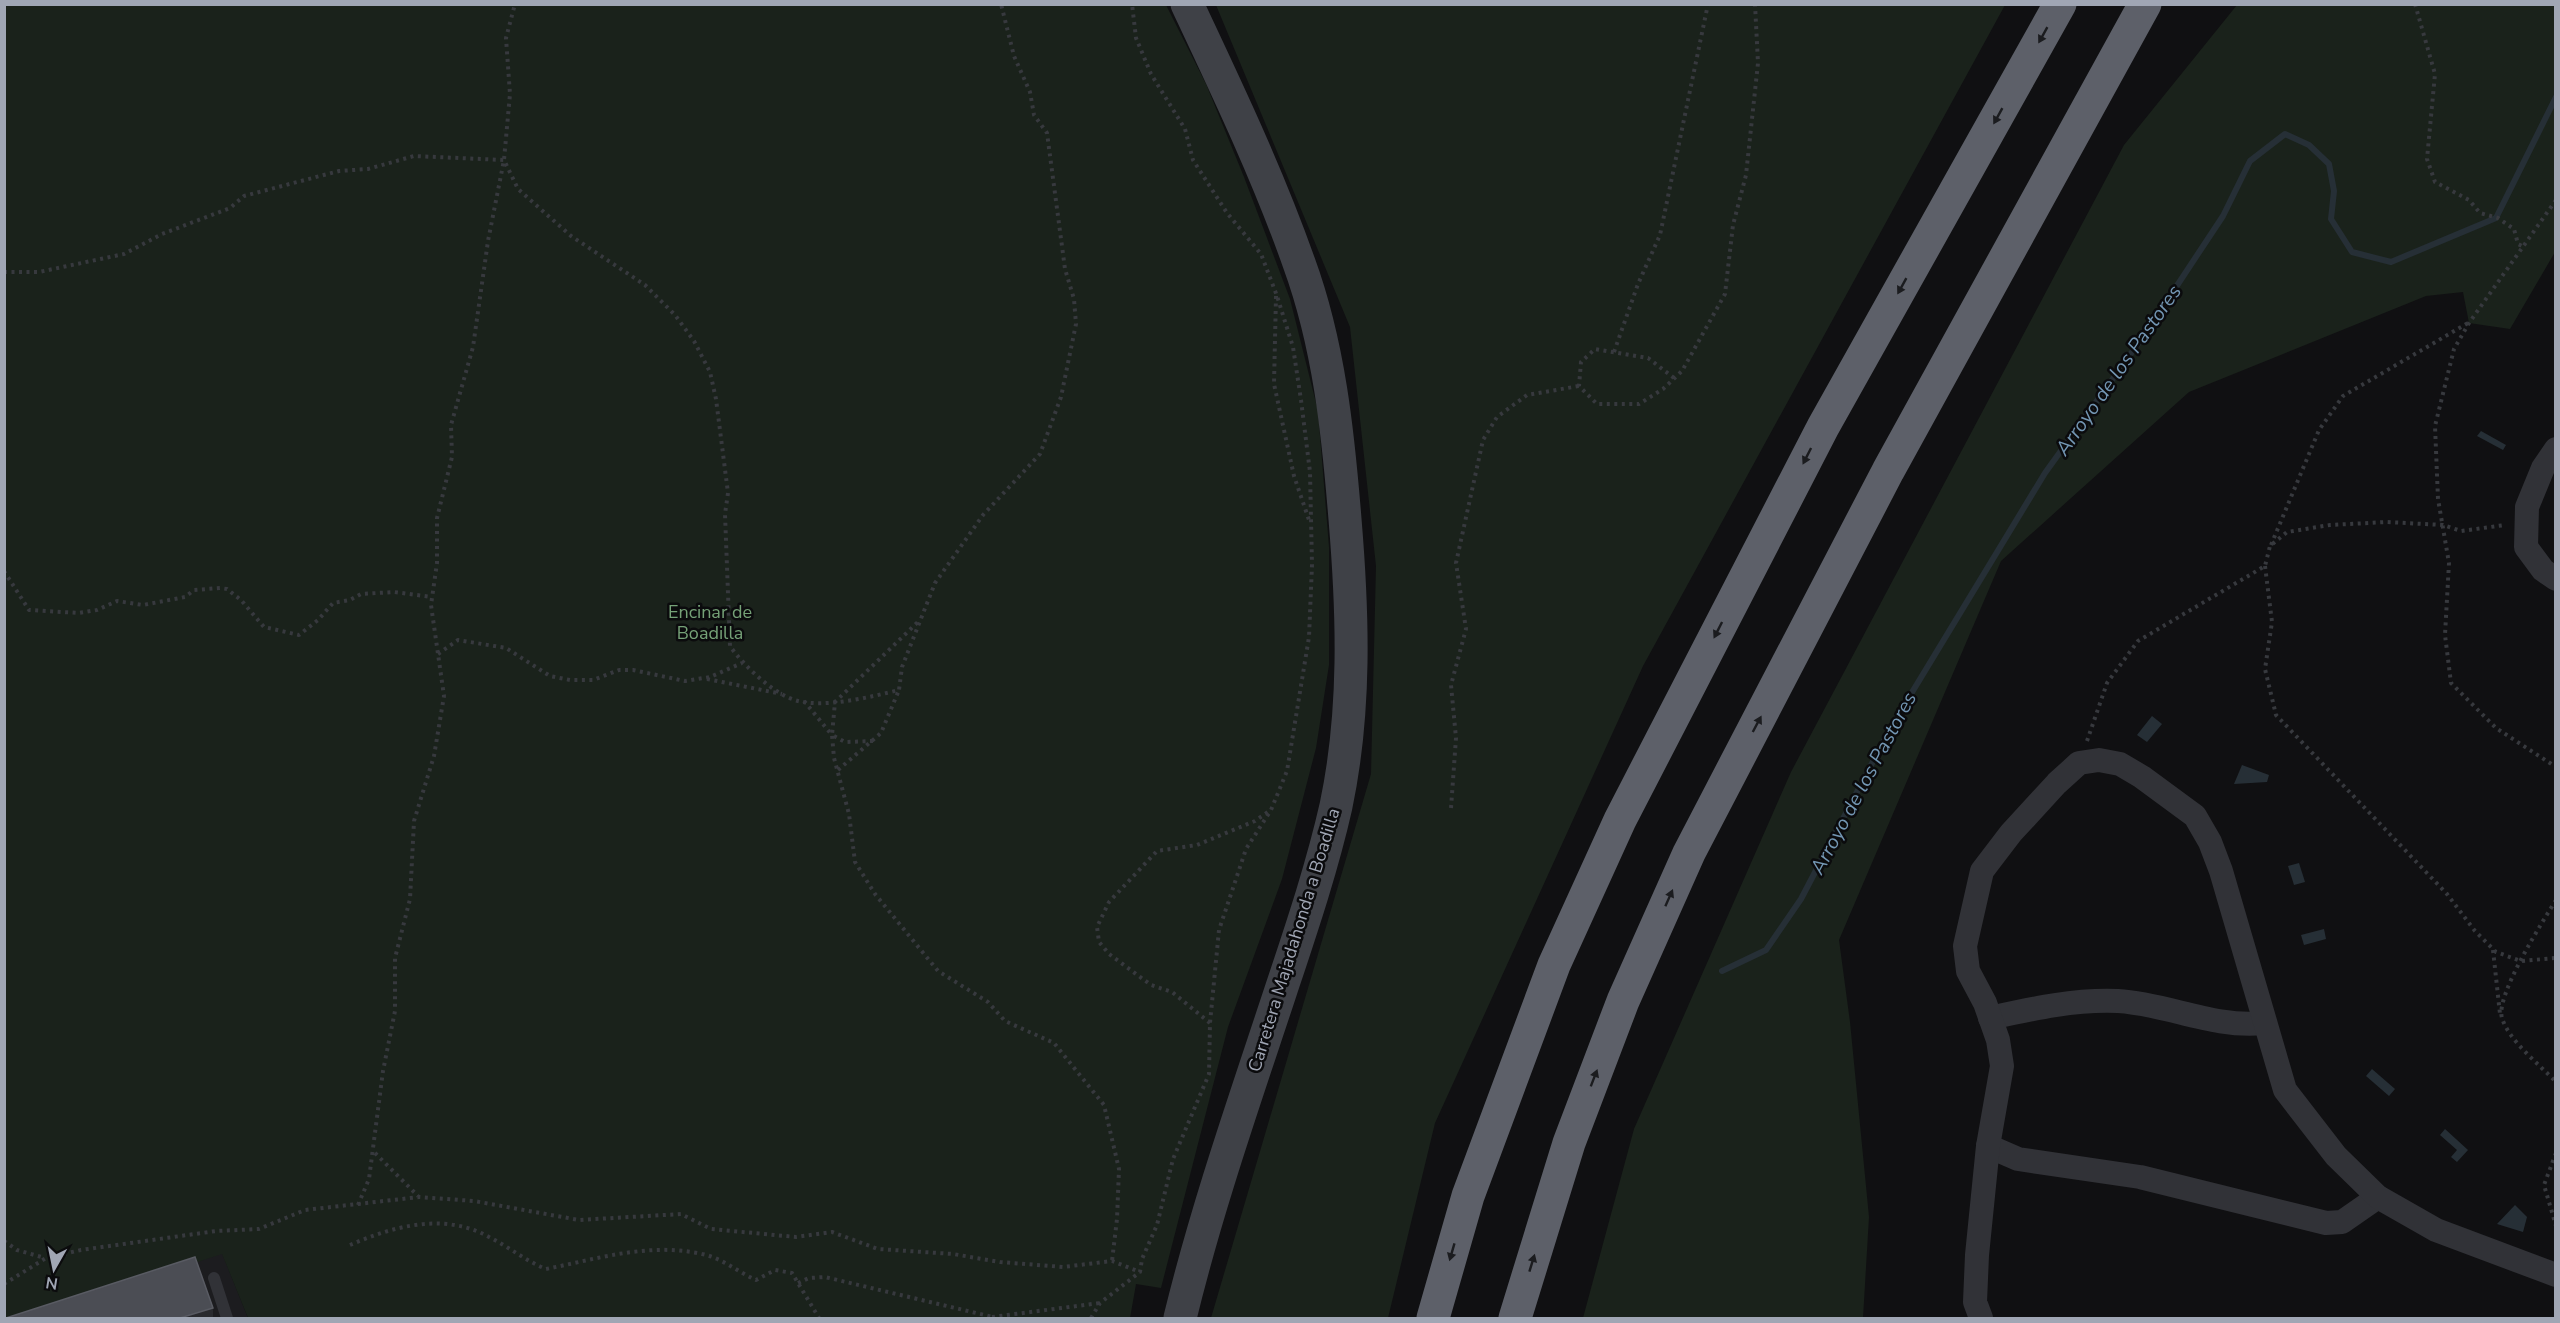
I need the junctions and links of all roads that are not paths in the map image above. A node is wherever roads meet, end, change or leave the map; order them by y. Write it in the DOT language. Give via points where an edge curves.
graph roads {
  1 [pos="1187,4"];
  2 [pos="2060,4"];
  3 [pos="2145,4"];
  4 [pos="2556,449"];
  5 [pos="2556,579"];
  6 [pos="1990,1018"];
  7 [pos="2263,1023"];
  8 [pos="1988,1146"];
  9 [pos="2378,1197"];
  10 [pos="2556,1275"];
  11 [pos="214,1278"];
  12 [pos="227,1318"];
  13 [pos="1180,1318"];
  14 [pos="1433,1318"];
  15 [pos="1515,1318"];
  16 [pos="1981,1318"];
  1 -- 13 [label="street, Carretera Majadahonda a Boadilla" via="1300,264 1328,364 1346,520 1352,668 1346,747 1335,808 1305,918 1220,1177"];
  2 -- 14 [label="highway, one-way" via="1823,427 1620,820 1554,964 1468,1196"];
  15 -- 3 [label="highway, one-way" via="1569,1143 1623,1001 1689,853 1888,471"];
  4 -- 5 [label="street" via="2543,468 2527,507 2526,547 2543,570"];
  6 -- 7 [label="street" via="2029,1009 2117,1001 2220,1023"];
  6 -- 7 [label="street" via="1968,971 1965,946 1982,871 2011,833 2079,764 2099,760 2120,764 2195,816 2221,871"];
  6 -- 8 [label="street" via="2002,1066"];
  7 -- 9 [label="street" via="2285,1090 2336,1156"];
  8 -- 9 [label="street" via="2018,1159 2140,1177 2326,1223 2342,1222"];
  8 -- 16 [label="street" via="1975,1302"];
  9 -- 10 [label="street" via="2436,1230"];
  11 -- 12 [label="lane"];
}
